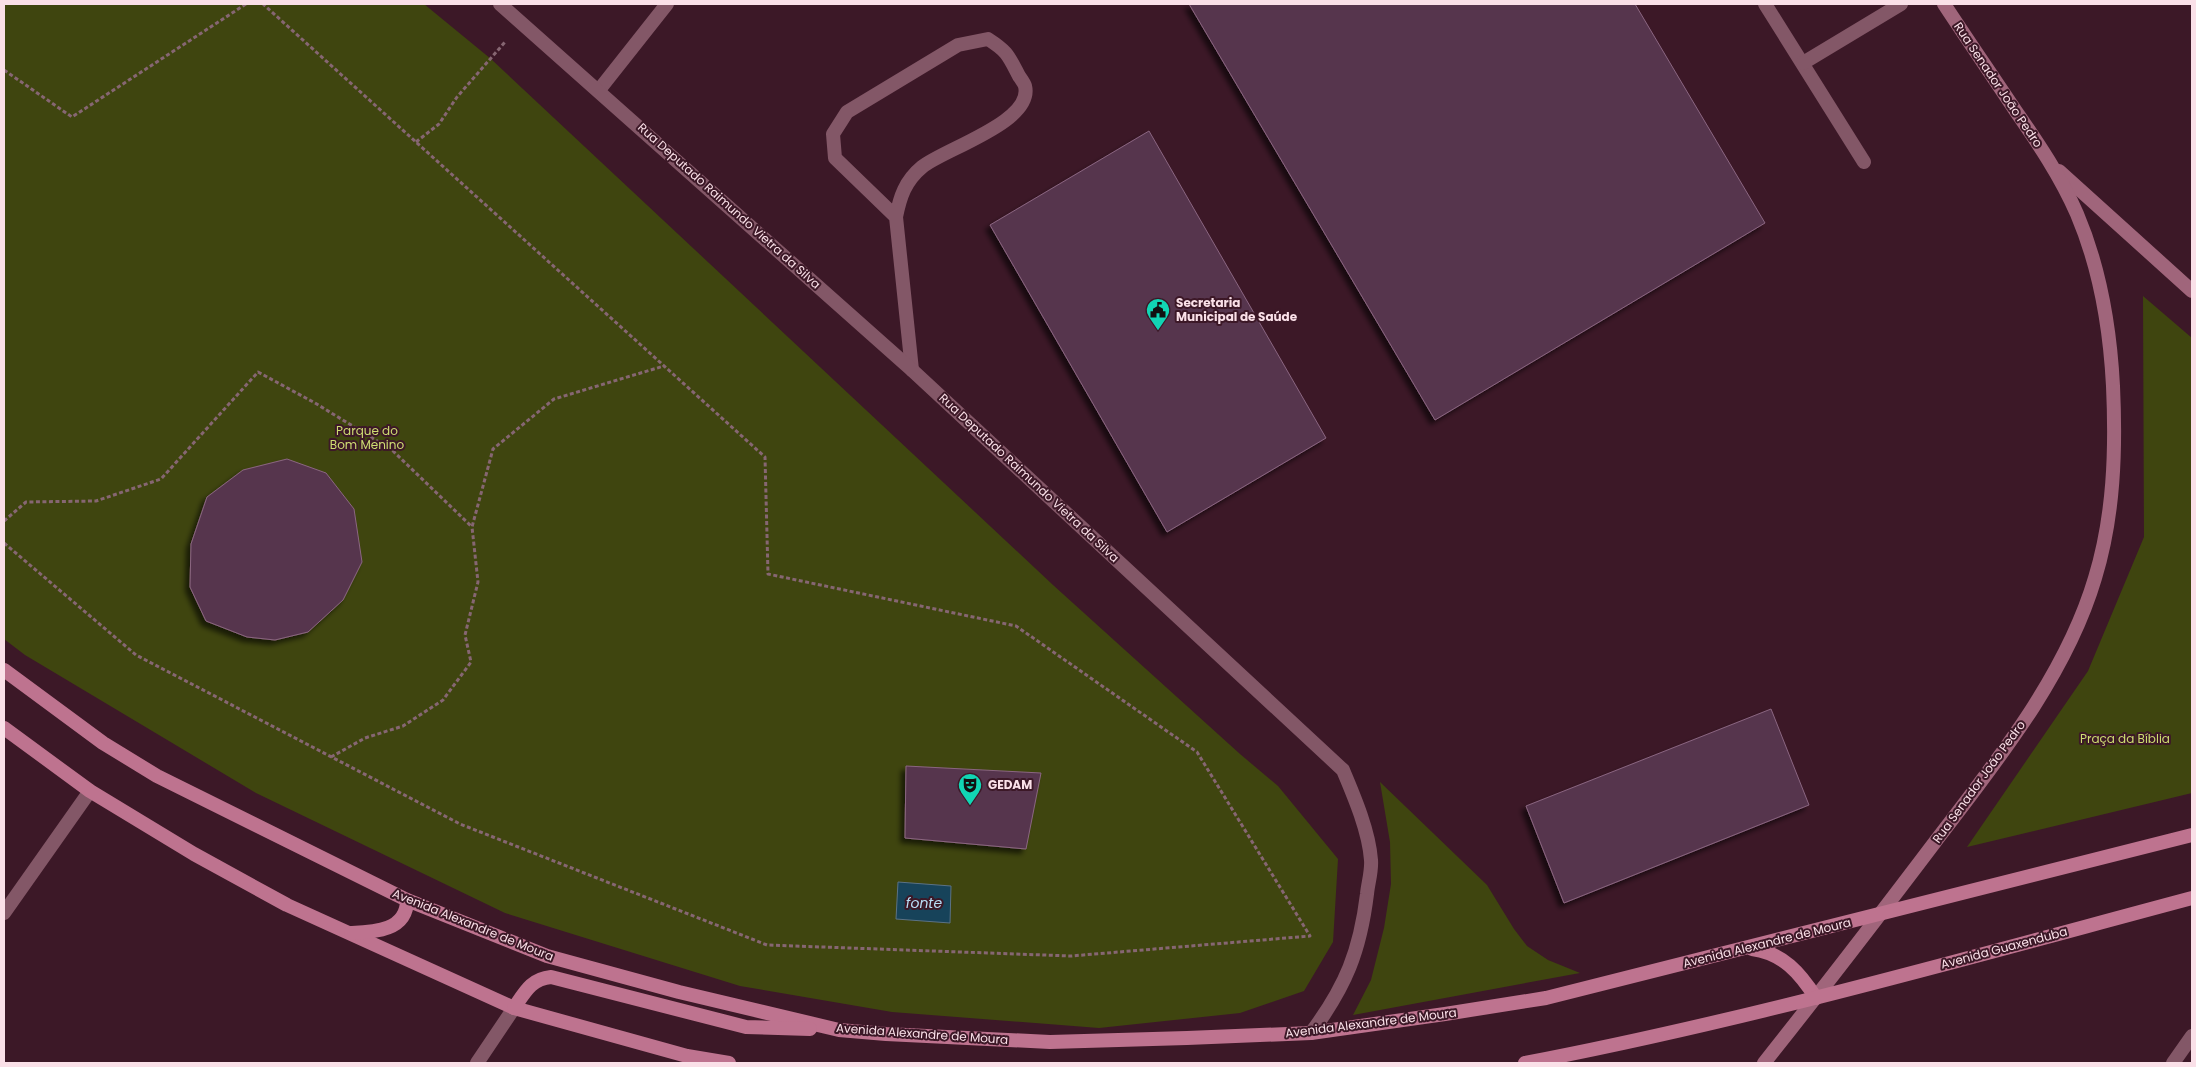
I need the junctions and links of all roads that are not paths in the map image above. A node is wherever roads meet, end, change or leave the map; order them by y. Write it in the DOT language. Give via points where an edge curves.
graph roads {
  1 [pos="500,4"];
  2 [pos="667,4"];
  3 [pos="1765,4"];
  4 [pos="1901,4"];
  5 [pos="1944,4"];
  6 [pos="1803,63"];
  7 [pos="599,90"];
  8 [pos="1864,162"];
  9 [pos="2053,166"];
  10 [pos="896,217"];
  11 [pos="2192,291"];
  12 [pos="912,370"];
  13 [pos="4,670"];
  14 [pos="4,728"];
  15 [pos="90,792"];
  16 [pos="2192,834"];
  17 [pos="2192,898"];
  18 [pos="407,900"];
  19 [pos="4,913"];
  20 [pos="1880,914"];
  21 [pos="348,933"];
  22 [pos="1744,949"];
  23 [pos="1816,998"];
  24 [pos="514,1008"];
  25 [pos="839,1030"];
  26 [pos="1311,1033"];
  27 [pos="2192,1036"];
  28 [pos="477,1063"];
  29 [pos="729,1063"];
  30 [pos="1525,1063"];
  31 [pos="1764,1063"];
  32 [pos="2173,1063"];
  1 -- 7 [label="street, Rua Deputado Raimundo Vietra da Silva"];
  2 -- 7 [label="street"];
  3 -- 6 [label="street"];
  4 -- 6 [label="street"];
  5 -- 9 [label="main road, Rua Senador João Pedro"];
  6 -- 8 [label="street"];
  7 -- 12 [label="street, Rua Deputado Raimundo Vietra da Silva"];
  9 -- 11 [label="main road, Rua Senador João Pedro"];
  9 -- 20 [label="main road, Rua Senador João Pedro" via="2077,215 2104,303 2116,438 2108,529 2095,580 2076,628 2044,689 2001,755"];
  10 -- 10 [label="street" via="901,193 923,166 1007,121 1021,105 1025,87 1006,52 988,39 958,45 847,112 833,134 834,158"];
  10 -- 12 [label="street"];
  12 -- 26 [label="street, Rua Deputado Raimundo Vietra da Silva" via="1343,770 1359,807 1371,860 1363,928 1341,987"];
  13 -- 18 [label="main road, Avenida Alexandre de Moura" via="103,743 157,776"];
  14 -- 15 [label="main road"];
  15 -- 19 [label="street"];
  15 -- 21 [label="main road" via="270,896"];
  16 -- 20 [label="main road"];
  17 -- 23 [label="main road, Avenida Guaxenduba"];
  18 -- 21 [label="main road" via="406,911 387,929"];
  18 -- 25 [label="main road, Avenida Alexandre de Moura" via="547,956 678,992"];
  20 -- 22 [label="main road, Avenida Alexandre de Moura"];
  20 -- 23 [label="main road, Rua Senador João Pedro"];
  21 -- 24 [label="main road"];
  22 -- 23 [label="main road" via="1765,951 1780,958 1795,969"];
  22 -- 26 [label="main road, Avenida Alexandre de Moura" via="1546,998"];
  23 -- 30 [label="main road" via="1614,1046"];
  23 -- 31 [label="main road, Rua Senador João Pedro"];
  24 -- 25 [label="main road" via="529,986 536,980 551,976 746,1027"];
  24 -- 28 [label="street"];
  24 -- 29 [label="main road" via="687,1056"];
  25 -- 26 [label="main road, Avenida Alexandre de Moura" via="1050,1042"];
  27 -- 32 [label="street"];
}
